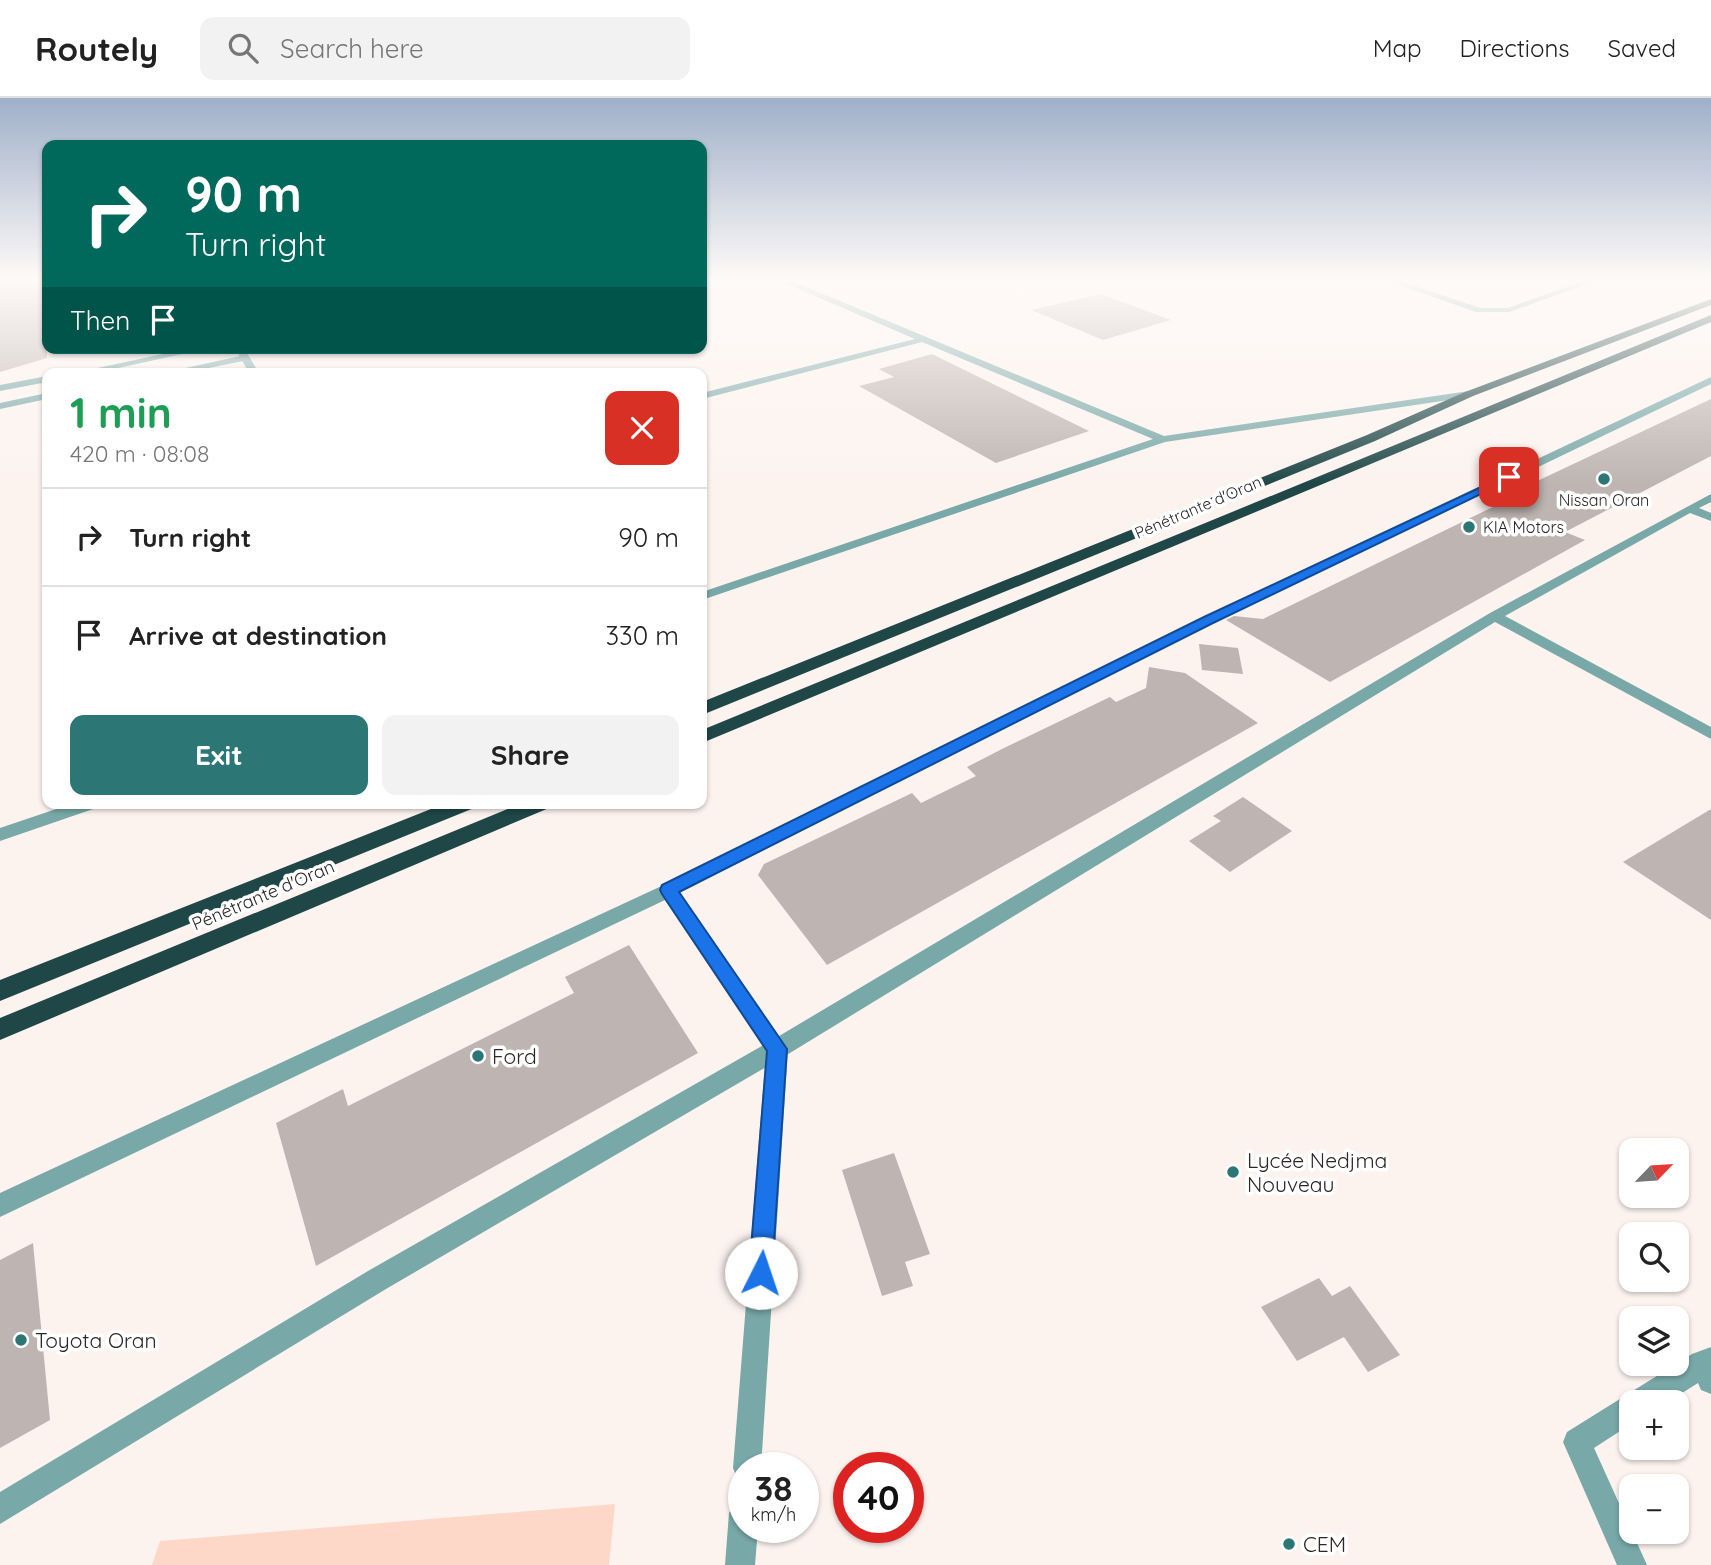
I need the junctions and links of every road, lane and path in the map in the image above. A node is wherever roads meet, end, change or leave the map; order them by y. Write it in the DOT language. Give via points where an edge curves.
graph roads {
  1 [pos="894,346"];
  2 [pos="941,346"];
  3 [pos="1594,346"];
  4 [pos="1642,346"];
  5 [pos="176,354"];
  6 [pos="243,354"];
  7 [pos="245,358"];
  8 [pos="104,368"];
  9 [pos="194,368"];
  10 [pos="251,368"];
  11 [pos="42,380"];
  12 [pos="1711,380"];
  13 [pos="0,388"];
  14 [pos="1469,394"];
  15 [pos="707,395"];
  16 [pos="42,397"];
  17 [pos="0,405"];
  18 [pos="1163,439"];
  19 [pos="1711,497"];
  20 [pos="1690,509"];
  21 [pos="1711,517"];
  22 [pos="707,594"];
  23 [pos="1495,616"];
  24 [pos="707,707"];
  25 [pos="1711,734"];
  26 [pos="707,735"];
  27 [pos="76,809"];
  28 [pos="452,809"];
  29 [pos="528,809"];
  30 [pos="0,835"];
  31 [pos="668,890"];
  32 [pos="0,991"];
  33 [pos="0,1029"];
  34 [pos="777,1049"];
  35 [pos="0,1205"];
  36 [pos="1708,1368"];
  37 [pos="1665,1390"];
  38 [pos="1619,1416"];
  39 [pos="748,1452"];
  40 [pos="0,1509"];
  41 [pos="742,1543"];
  42 [pos="740,1565"];
  43 [pos="1632,1565"];
  1 -- 15 [label="street"];
  2 -- 18 [label="street"];
  3 -- 14 [label="highway, Pénétrante d'Oran"];
  4 -- 26 [label="highway, Pénétrante d'Oran"];
  5 -- 8 [label="street"];
  6 -- 7 [label="street"];
  7 -- 9 [label="street"];
  7 -- 10 [label="street"];
  11 -- 13 [label="street"];
  12 -- 31 [label="street" via="1208,620"];
  14 -- 18 [label="street"];
  14 -- 24 [label="highway, Pénétrante d'Oran"];
  16 -- 17 [label="street"];
  18 -- 22 [label="street"];
  19 -- 20 [label="street"];
  20 -- 21 [label="street"];
  20 -- 23 [label="street"];
  23 -- 25 [label="street"];
  23 -- 34 [label="street"];
  27 -- 30 [label="street"];
  28 -- 32 [label="highway, Pénétrante d'Oran"];
  29 -- 33 [label="highway, Pénétrante d'Oran"];
  31 -- 34 [label="street"];
  31 -- 35 [label="street"];
  34 -- 39 [label="street"];
  34 -- 40 [label="street" via="377,1280"];
  36 -- 37 [label="street"];
  38 -- 43 [label="street" via="1577,1442"];
  41 -- 42 [label="street"];
}
